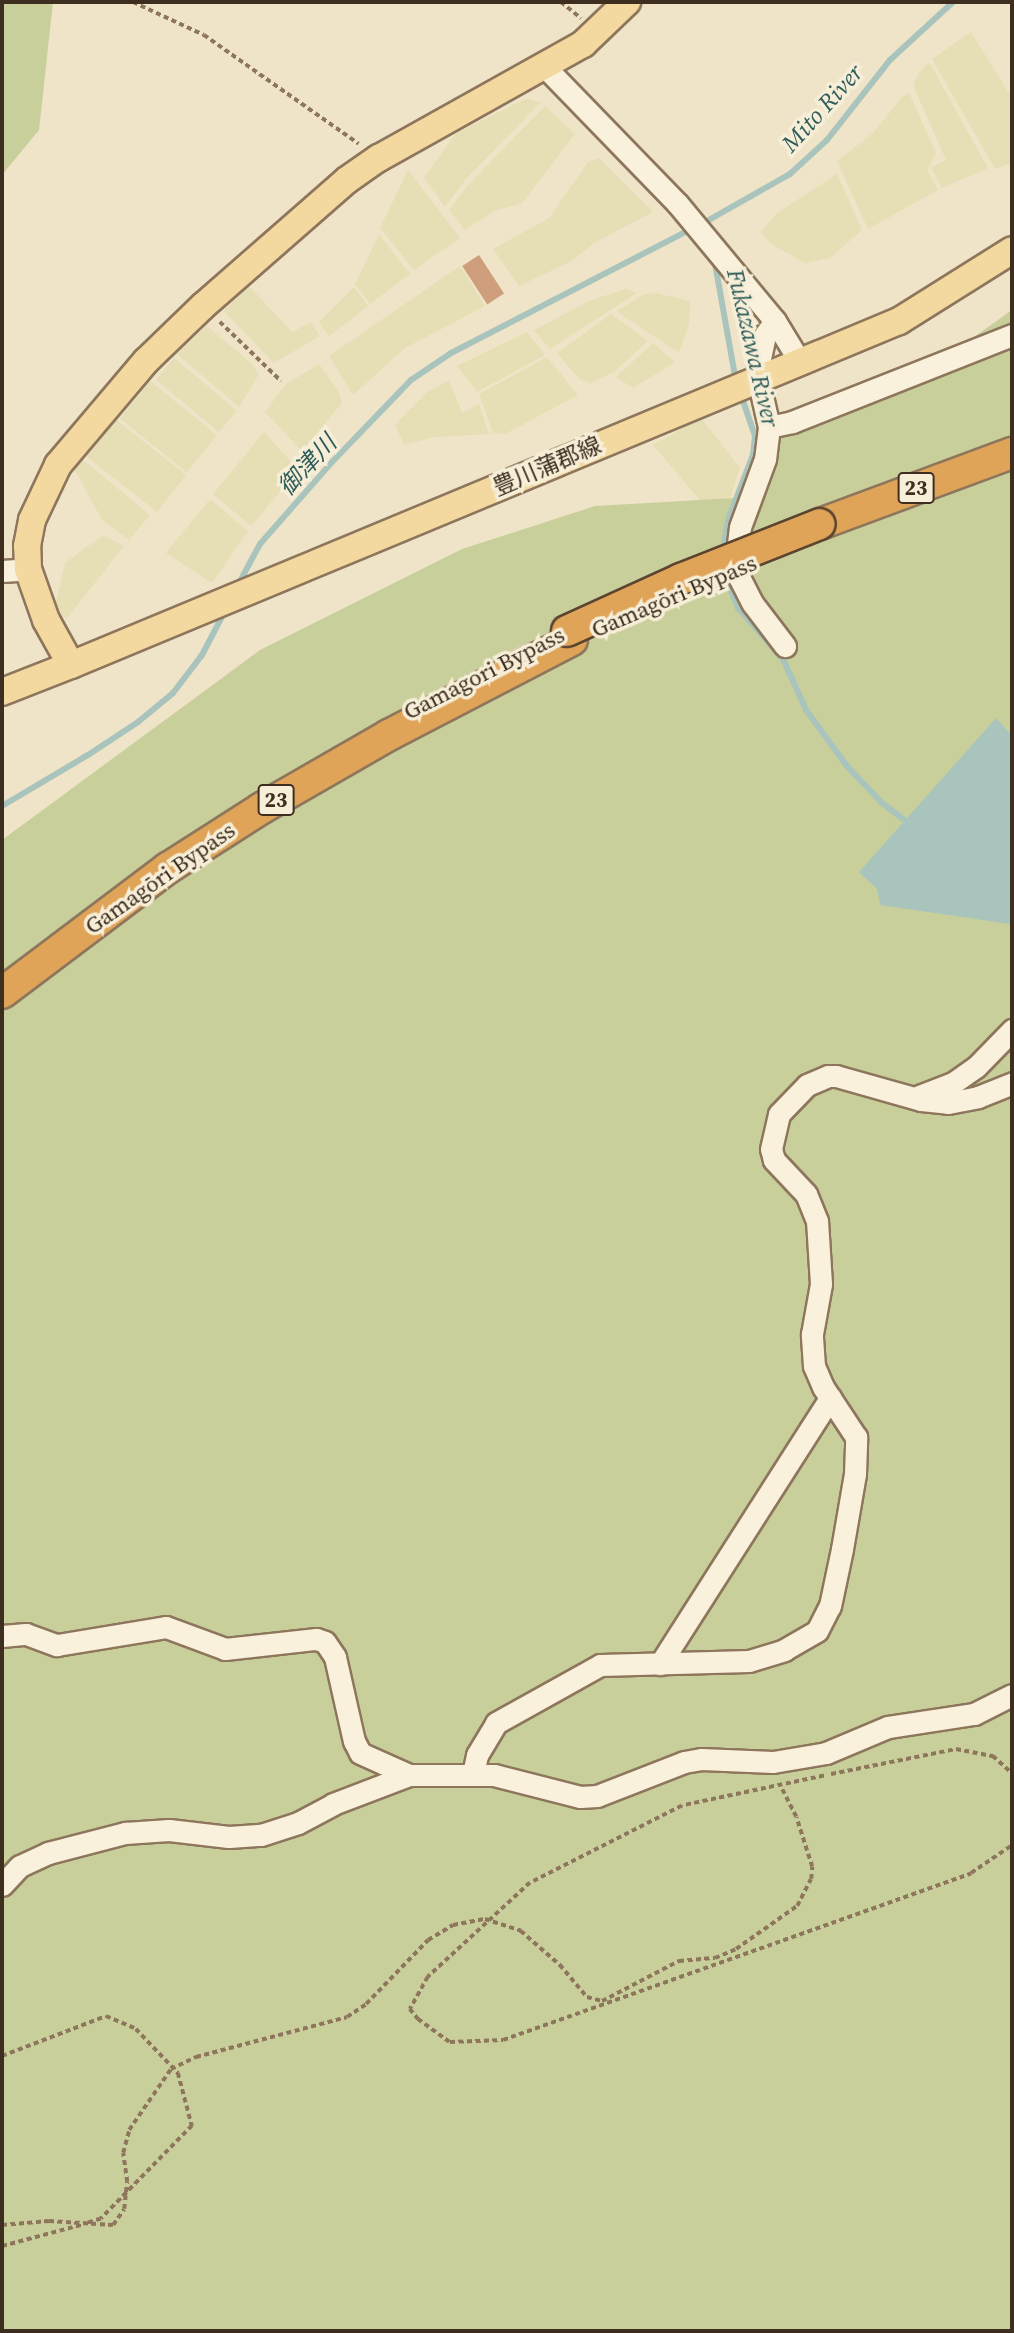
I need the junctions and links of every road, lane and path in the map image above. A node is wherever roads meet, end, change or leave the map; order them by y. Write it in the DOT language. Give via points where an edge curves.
graph roads {
  1 [pos="134,2"];
  2 [pos="561,2"];
  3 [pos="627,2"];
  4 [pos="588,24"];
  5 [pos="546,68"];
  6 [pos="379,158"];
  7 [pos="1012,250"];
  8 [pos="203,306"];
  9 [pos="775,321"];
  10 [pos="1012,335"];
  11 [pos="797,357"];
  12 [pos="281,381"];
  13 [pos="769,427"];
  14 [pos="1012,453"];
  15 [pos="1012,465"];
  16 [pos="820,530"];
  17 [pos="28,569"];
  18 [pos="2,571"];
  19 [pos="569,635"];
  20 [pos="785,646"];
  21 [pos="71,664"];
  22 [pos="2,692"];
  23 [pos="2,980"];
  24 [pos="2,993"];
  25 [pos="1012,1030"];
  26 [pos="1012,1083"];
  27 [pos="910,1097"];
  28 [pos="830,1398"];
  29 [pos="2,1636"];
  30 [pos="660,1664"];
  31 [pos="1012,1695"];
  32 [pos="743,1761"];
  33 [pos="1012,1773"];
  34 [pos="473,1774"];
  35 [pos="409,1775"];
  36 [pos="780,1785"];
  37 [pos="1012,1844"];
  38 [pos="2,1885"];
  39 [pos="490,1920"];
  40 [pos="2,2056"];
  41 [pos="173,2068"];
  42 [pos="125,2194"];
  43 [pos="85,2223"];
  44 [pos="2,2225"];
  45 [pos="2,2246"];
  1 -- 6 [label="path" via="204,35"];
  2 -- 4 [label="path"];
  3 -- 5 [label="main road" via="583,44"];
  5 -- 6 [label="main road"];
  5 -- 9 [label="street" via="677,203"];
  6 -- 8 [label="main road" via="322,200"];
  7 -- 21 [label="main road, 豊川蒲郡線" via="899,321"];
  8 -- 12 [label="path"];
  8 -- 17 [label="main road" via="146,362 58,465 32,520"];
  9 -- 11 [label="street"];
  9 -- 13 [label="street" via="765,335 757,374"];
  10 -- 13 [label="street"];
  13 -- 20 [label="street" via="765,459 740,527 736,560 753,604"];
  14 -- 16 [label="highway, 23"];
  15 -- 16 [label="highway, Gamagōri Bypass / 23"];
  16 -- 19 [label="highway, Gamagōri Bypass / 23"];
  17 -- 18 [label="street"];
  17 -- 21 [label="main road" via="46,620"];
  19 -- 23 [label="highway, Gamagori Bypass / 23" via="433,696 268,790 112,891"];
  19 -- 24 [label="highway, Gamagōri Bypass / 23" via="262,808 168,868"];
  21 -- 22 [label="main road, 豊川蒲郡線"];
  25 -- 27 [label="street" via="953,1083"];
  26 -- 27 [label="street" via="978,1097 948,1102"];
  27 -- 28 [label="street" via="836,1076 819,1078 789,1101 779,1114 773,1135 774,1160 806,1194 817,1222 821,1284 813,1356"];
  28 -- 30 [label="street"];
  28 -- 30 [label="street" via="856,1437 857,1456 830,1606 817,1631 784,1650 749,1661"];
  29 -- 35 [label="street" via="26,1634 57,1645 166,1627 225,1649 316,1639 325,1642 335,1657 360,1753"];
  30 -- 34 [label="street" via="600,1665 519,1709 490,1730"];
  31 -- 32 [label="street" via="974,1714 888,1727 826,1752 773,1762"];
  32 -- 34 [label="street" via="684,1762 597,1796 580,1797"];
  32 -- 36 [label="path"];
  33 -- 36 [label="path" via="993,1756 956,1749"];
  34 -- 35 [label="street"];
  35 -- 38 [label="street" via="261,1835 229,1837 169,1830 125,1833 48,1853 20,1867"];
  36 -- 39 [label="path" via="682,1806 530,1883"];
  36 -- 39 [label="path" via="796,1817 812,1867 811,1879 797,1906 723,1956 679,1961 602,2001 587,1997 560,1965 521,1931"];
  37 -- 39 [label="path" via="971,1873 626,1998 503,2040 450,2042 410,2009 428,1977"];
  39 -- 41 [label="path" via="475,1919 439,1931 347,2017 196,2057"];
  40 -- 41 [label="path" via="106,2016 136,2029"];
  41 -- 42 [label="path" via="129,2130 123,2153"];
  41 -- 42 [label="path" via="192,2126"];
  42 -- 43 [label="path" via="101,2219"];
  42 -- 43 [label="path" via="118,2222 106,2226"];
  43 -- 44 [label="path"];
  43 -- 45 [label="path"];
}
